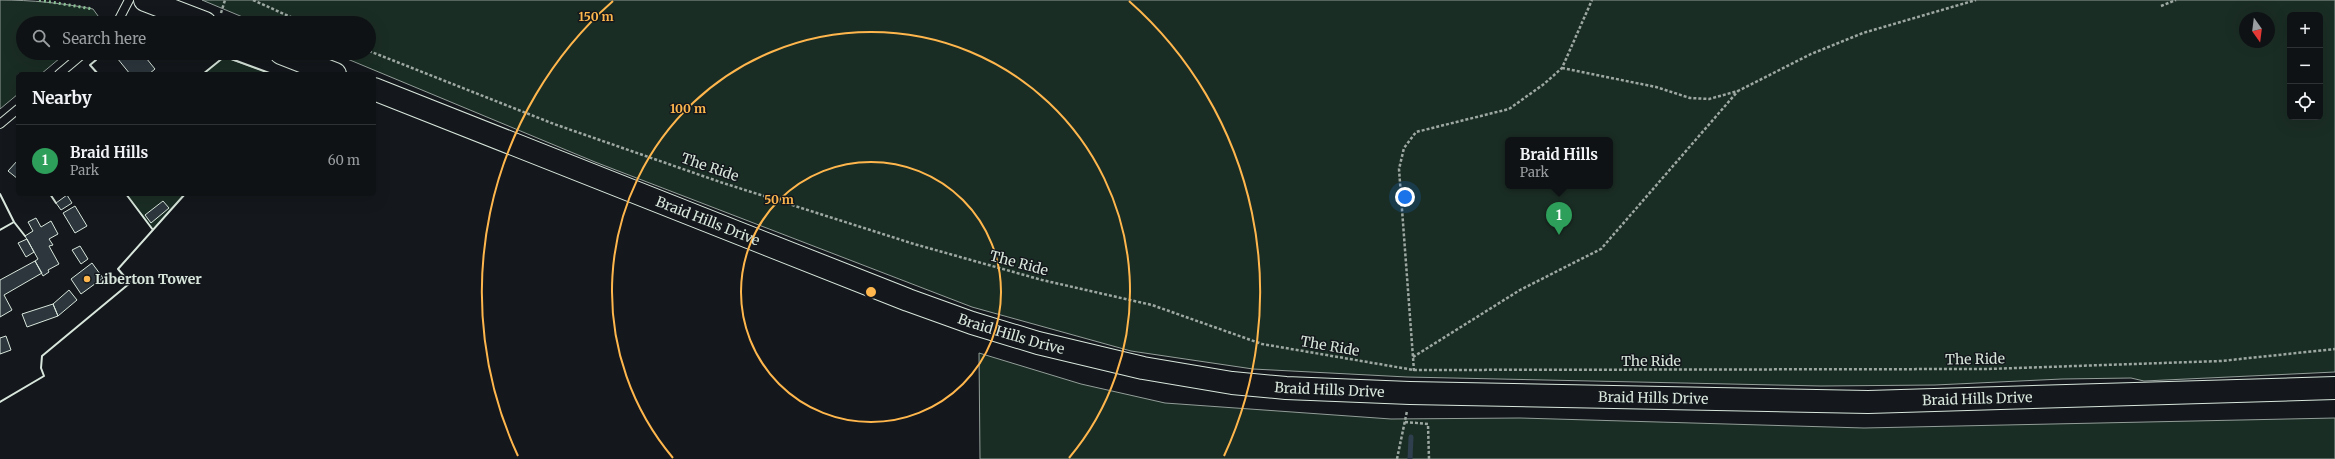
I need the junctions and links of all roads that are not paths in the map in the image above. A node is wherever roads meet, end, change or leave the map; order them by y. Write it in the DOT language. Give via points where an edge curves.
graph roads {
  1 [pos="129,0"];
  2 [pos="149,1"];
  3 [pos="121,16"];
  4 [pos="187,16"];
  5 [pos="76,60"];
  6 [pos="299,60"];
  7 [pos="61,72"];
  8 [pos="330,72"];
  9 [pos="376,90"];
  10 [pos="16,111"];
  11 [pos="0,124"];
  12 [pos="2335,388"];
  1 -- 3 [label="lane"];
  2 -- 4 [label="street"];
  5 -- 7 [label="lane"];
  6 -- 8 [label="street"];
  9 -- 12 [label="street, Braid Hills Drive" via="972,323 1143,368 1232,383 1410,393 1876,402"];
  10 -- 11 [label="lane"];
}
